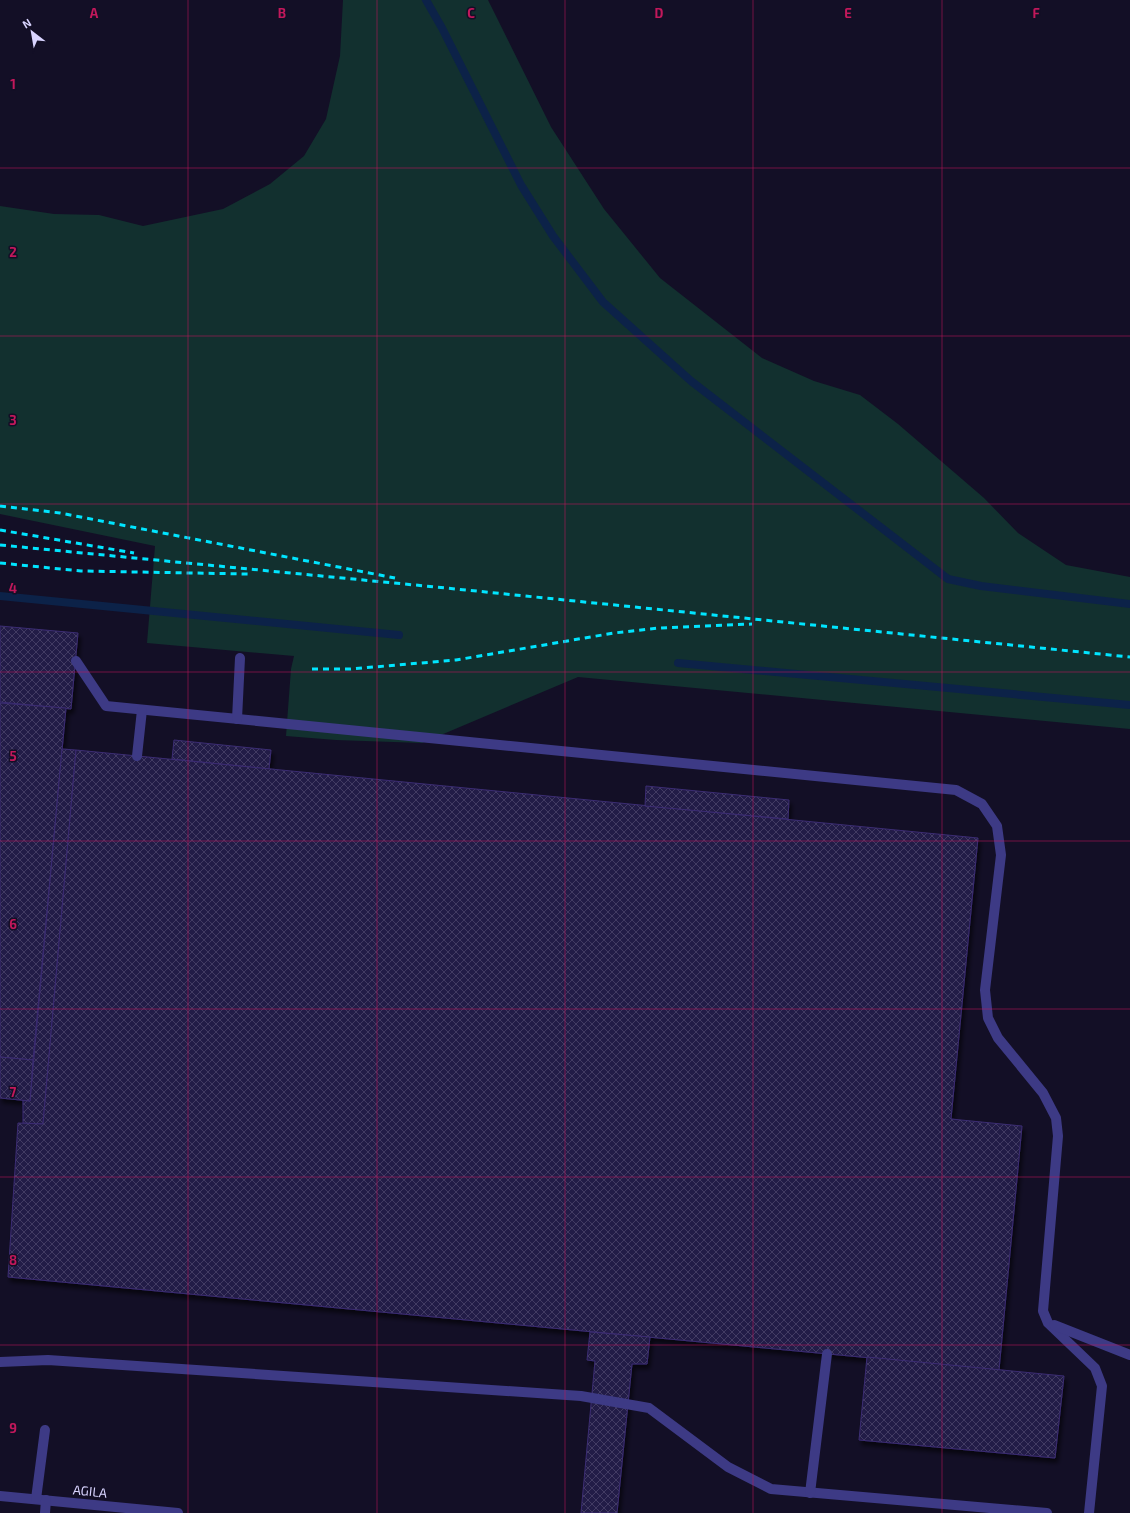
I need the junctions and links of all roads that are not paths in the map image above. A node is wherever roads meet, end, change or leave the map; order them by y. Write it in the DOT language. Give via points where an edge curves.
graph roads {
  1 [pos="240,658"];
  2 [pos="76,660"];
  3 [pos="142,710"];
  4 [pos="237,719"];
  5 [pos="137,756"];
  6 [pos="1048,1323"];
  7 [pos="827,1354"];
  8 [pos="1130,1355"];
  9 [pos="0,1362"];
  10 [pos="45,1430"];
  11 [pos="810,1493"];
  12 [pos="0,1496"];
  13 [pos="41,1500"];
  14 [pos="45,1513"];
  15 [pos="178,1513"];
  16 [pos="1047,1513"];
  17 [pos="1089,1513"];
  1 -- 4 [label="lane"];
  2 -- 3 [label="lane" via="106,706"];
  3 -- 4 [label="lane"];
  3 -- 5 [label="lane"];
  4 -- 6 [label="lane" via="956,790 982,804 997,826 1001,855 985,990 988,1018 998,1038 1043,1093 1056,1118 1058,1136 1043,1311"];
  6 -- 8 [label="lane"];
  6 -- 17 [label="lane" via="1095,1368 1102,1386"];
  7 -- 11 [label="lane"];
  9 -- 11 [label="lane" via="48,1360 581,1396 649,1408 728,1467 771,1489"];
  10 -- 13 [label="lane"];
  11 -- 16 [label="lane"];
  12 -- 13 [label="lane, AGILA"];
  13 -- 14 [label="lane"];
  13 -- 15 [label="lane, AGILA"];
}
